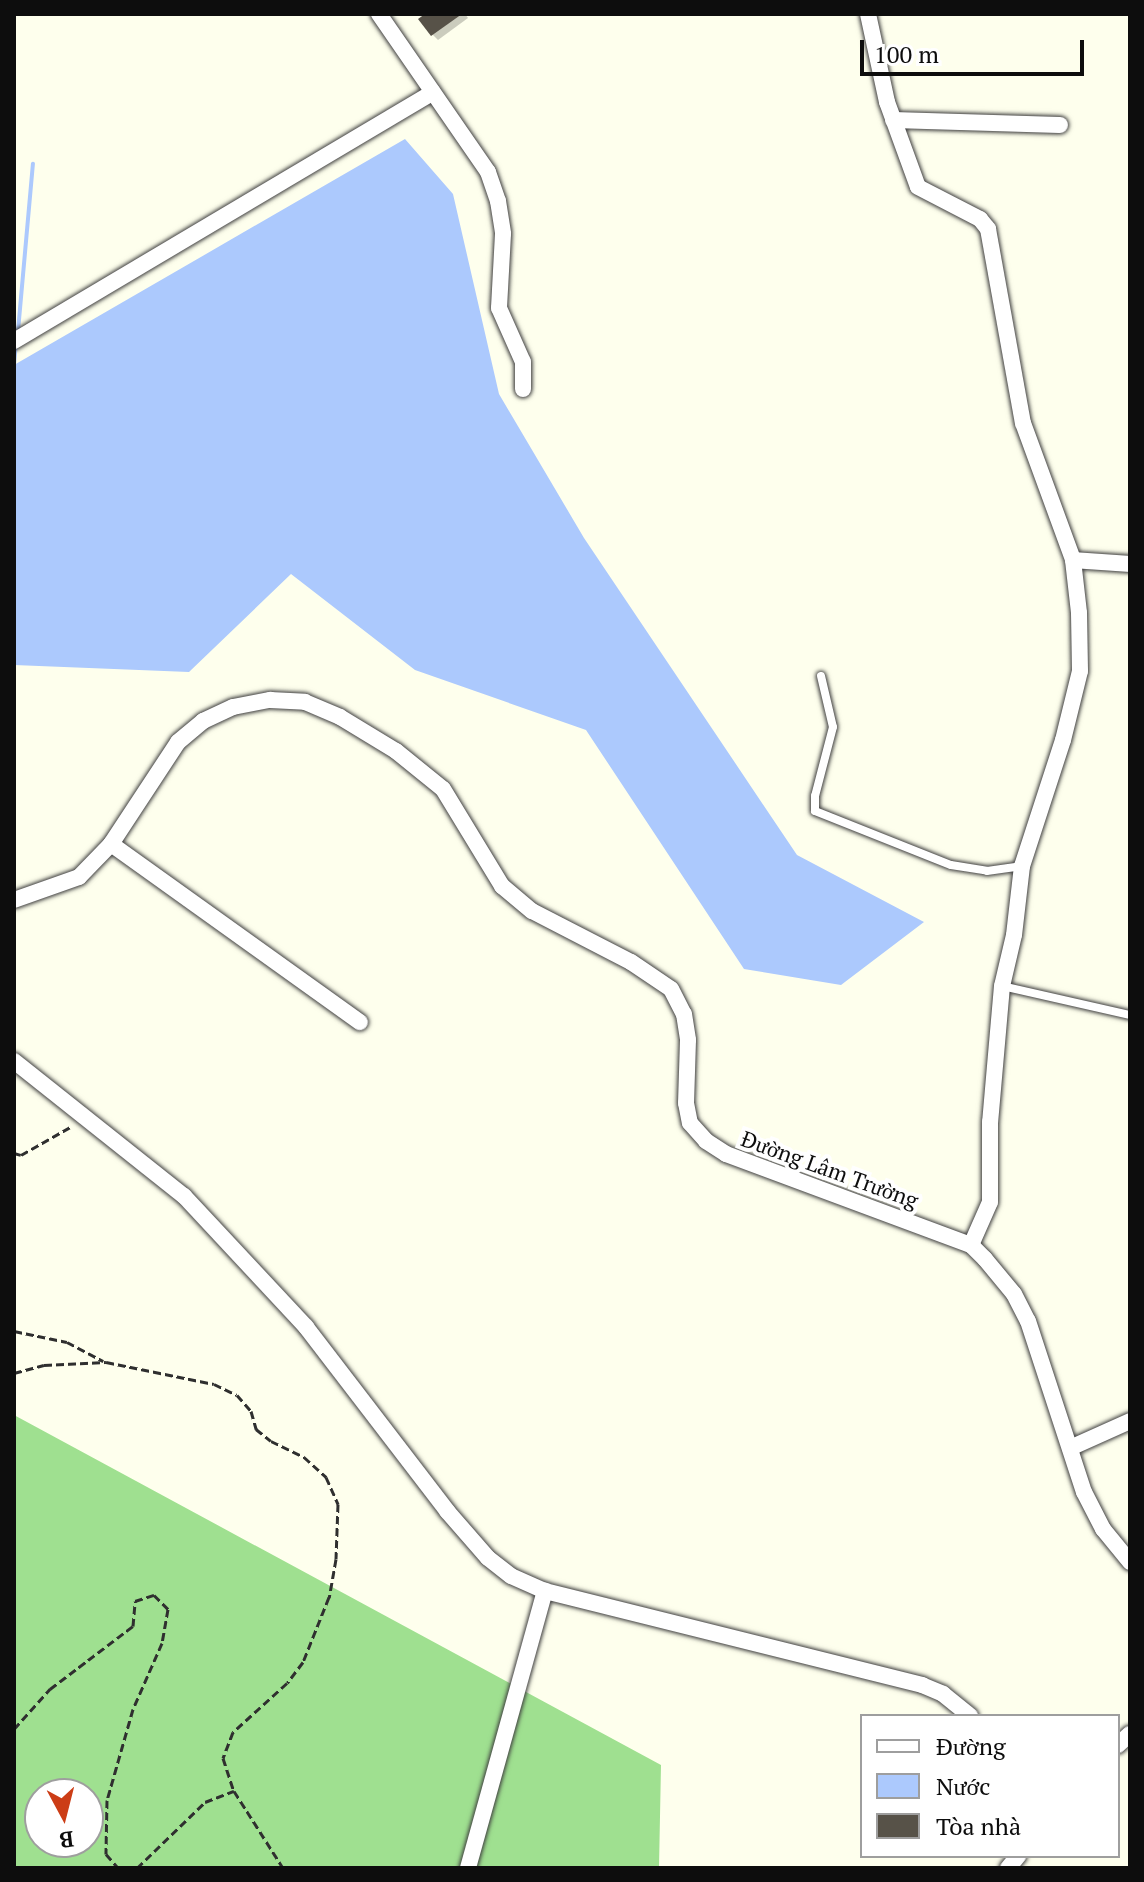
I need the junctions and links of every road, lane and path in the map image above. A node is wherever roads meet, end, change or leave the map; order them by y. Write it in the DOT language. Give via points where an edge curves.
graph roads {
  1 [pos="379,14"];
  2 [pos="868,14"];
  3 [pos="433,92"];
  4 [pos="893,120"];
  5 [pos="1060,125"];
  6 [pos="20,337"];
  7 [pos="523,389"];
  8 [pos="1073,560"];
  9 [pos="1130,564"];
  10 [pos="821,676"];
  11 [pos="111,844"];
  12 [pos="1022,866"];
  13 [pos="14,900"];
  14 [pos="1002,986"];
  15 [pos="1130,1015"];
  16 [pos="360,1022"];
  17 [pos="14,1061"];
  18 [pos="85,1117"];
  19 [pos="14,1153"];
  20 [pos="971,1245"];
  21 [pos="14,1331"];
  22 [pos="106,1362"];
  23 [pos="14,1373"];
  24 [pos="1130,1421"];
  25 [pos="1070,1448"];
  26 [pos="1130,1562"];
  27 [pos="545,1591"];
  28 [pos="968,1714"];
  29 [pos="14,1729"];
  30 [pos="234,1791"];
  31 [pos="118,1868"];
  32 [pos="137,1868"];
  33 [pos="283,1868"];
  34 [pos="468,1868"];
  1 -- 3 [label="street"];
  2 -- 4 [label="street"];
  3 -- 6 [label="street"];
  3 -- 7 [label="street" via="488,172 498,201 503,234 499,308 523,362"];
  4 -- 5 [label="street"];
  4 -- 8 [label="street" via="918,187 980,219 988,229 1023,423"];
  8 -- 9 [label="street"];
  8 -- 12 [label="street" via="1080,671"];
  10 -- 12 [label="lane" via="833,727 815,811 951,865 987,871"];
  11 -- 13 [label="street, Đường Lâm Trường" via="79,877"];
  11 -- 16 [label="street"];
  11 -- 20 [label="street, Đường Lâm Trường" via="178,742 203,721 233,707 270,700 305,702 340,717 396,751 443,789 502,886 532,911 671,989 684,1014 688,1040 690,1123 706,1141 726,1154"];
  12 -- 14 [label="street"];
  14 -- 15 [label="lane"];
  14 -- 20 [label="street" via="990,1122 990,1202"];
  17 -- 18 [label="street"];
  18 -- 19 [label="path" via="37,1147"];
  18 -- 27 [label="street" via="184,1196 306,1327 371,1416 488,1558 511,1576"];
  20 -- 25 [label="street, Đường Lâm Trường" via="1014,1294 1028,1321"];
  21 -- 22 [label="path" via="67,1342"];
  22 -- 23 [label="path" via="44,1365"];
  22 -- 30 [label="path" via="192,1378 237,1395 251,1411 256,1429 316,1466 338,1504 329,1597 303,1662 233,1732 223,1758"];
  24 -- 25 [label="street"];
  25 -- 26 [label="street, Đường Lâm Trường" via="1103,1529"];
  27 -- 28 [label="street" via="892,1676 943,1694"];
  27 -- 34 [label="street"];
  29 -- 31 [label="path" via="50,1689 133,1626 135,1601 154,1595 168,1609 162,1643 133,1709 107,1800 106,1854"];
  30 -- 32 [label="path" via="205,1802"];
  30 -- 33 [label="path"];
}
